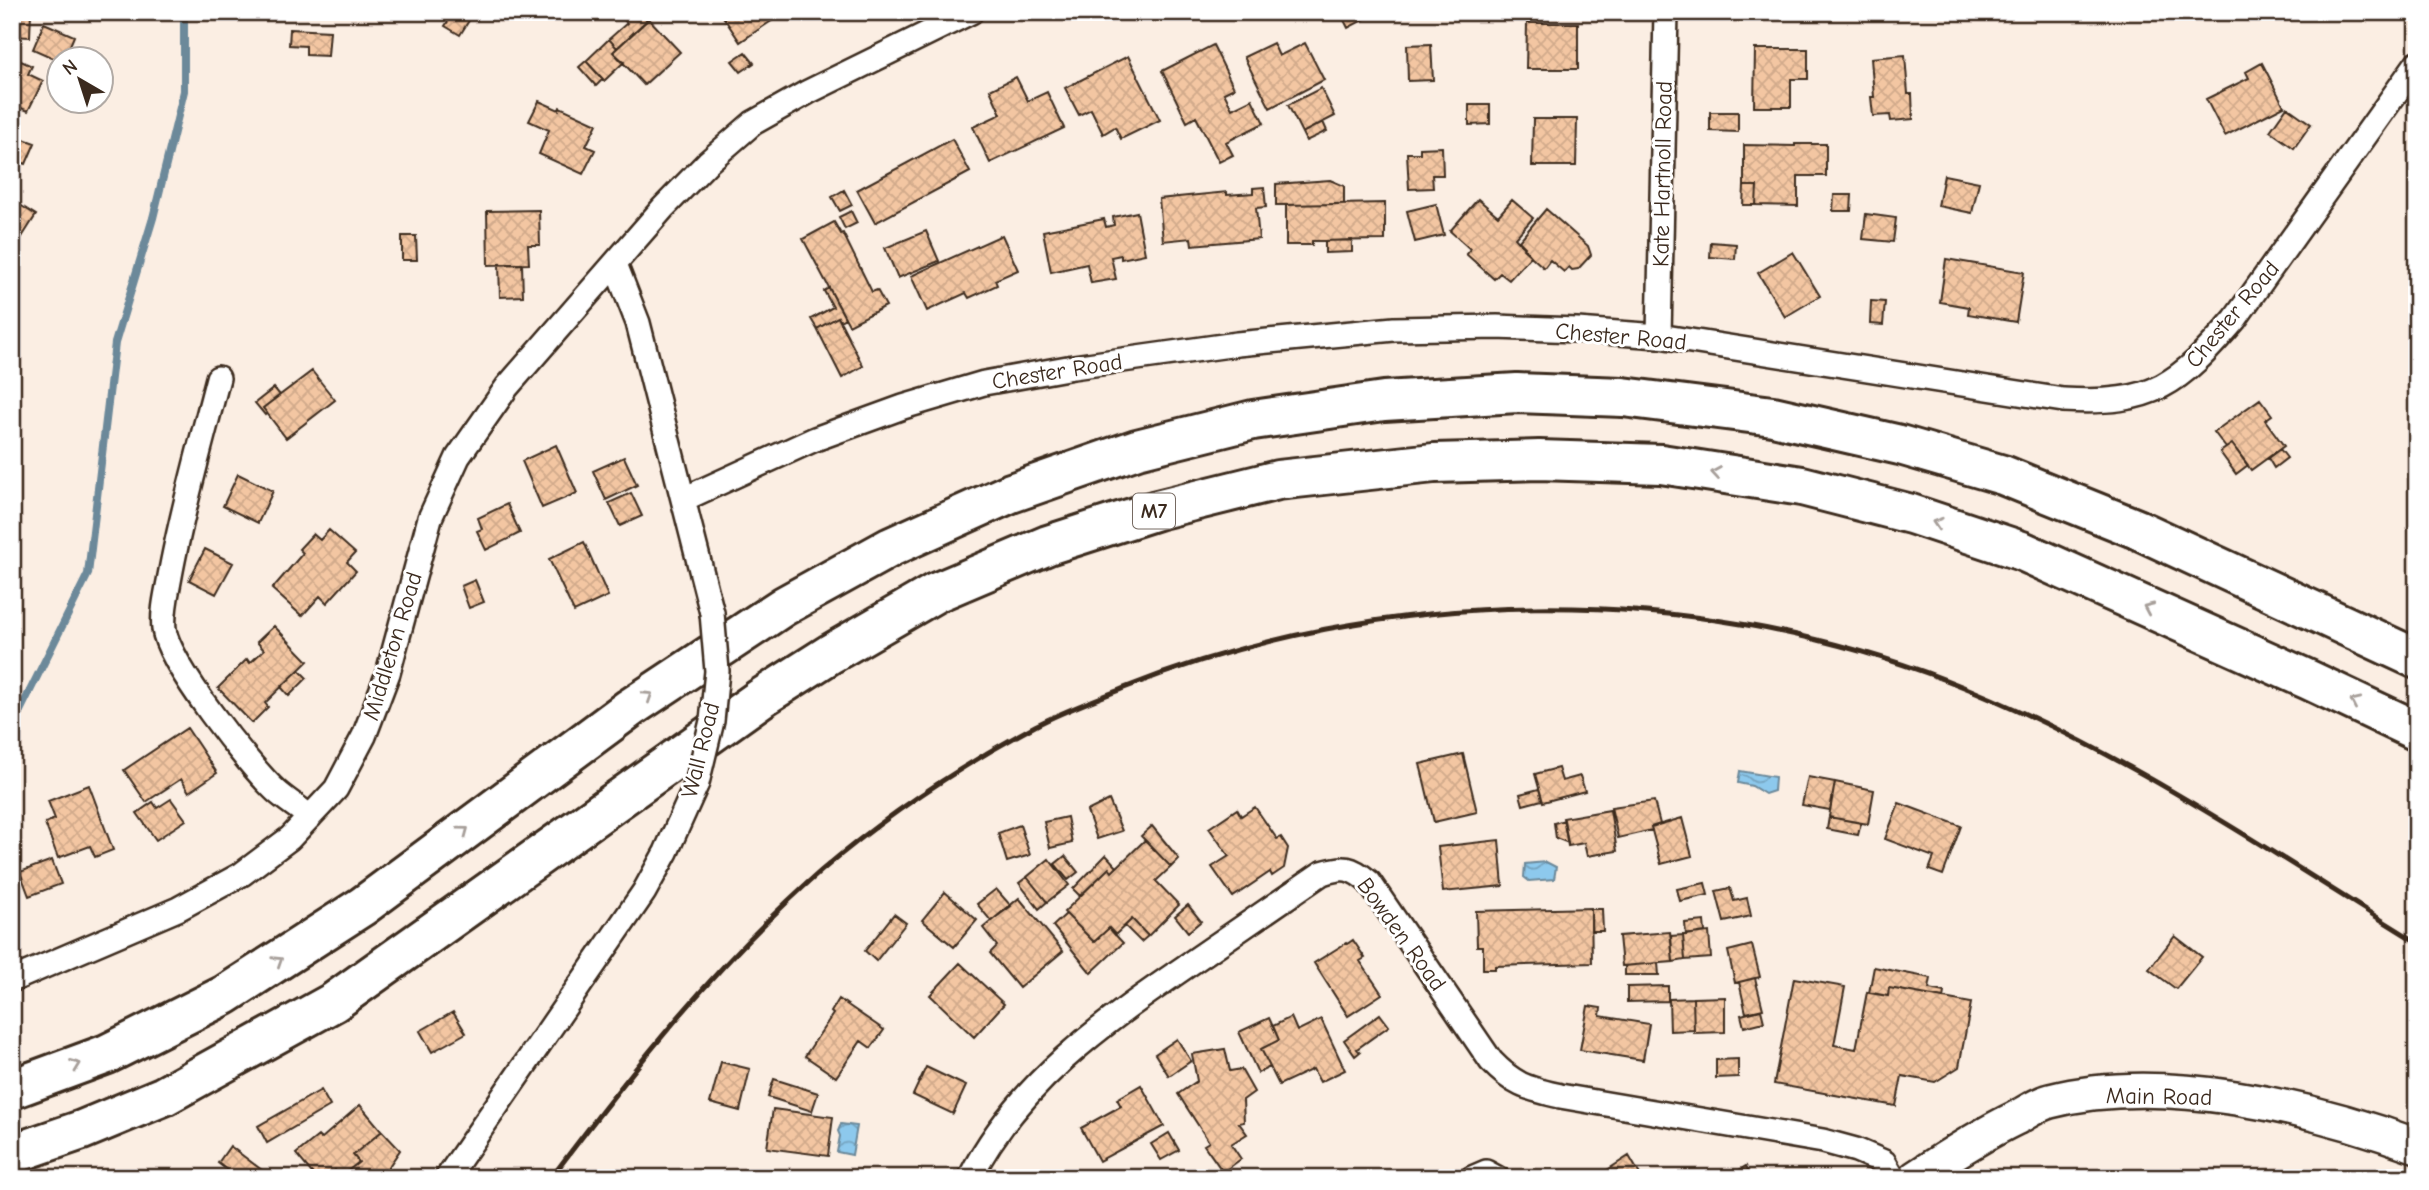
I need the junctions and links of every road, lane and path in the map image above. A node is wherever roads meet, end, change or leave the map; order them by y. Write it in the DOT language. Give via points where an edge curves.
graph roads {
  1 [pos="971,12"];
  2 [pos="1666,12"];
  3 [pos="2417,63"];
  4 [pos="615,264"];
  5 [pos="1659,336"];
  6 [pos="218,378"];
  7 [pos="684,499"];
  8 [pos="2417,659"];
  9 [pos="2417,731"];
  10 [pos="310,817"];
  11 [pos="12,980"];
  12 [pos="12,1089"];
  13 [pos="2417,1146"];
  14 [pos="12,1154"];
  15 [pos="447,1178"];
  16 [pos="970,1178"];
  17 [pos="1472,1178"];
  18 [pos="1497,1178"];
  19 [pos="1894,1178"];
  20 [pos="1915,1178"];
  1 -- 4 [label="street, Middleton Road" via="753,124 708,162"];
  2 -- 5 [label="street, Kate Hartnoll Road"];
  3 -- 5 [label="street, Chester Road" via="2235,318 2183,374 2156,391 2094,401 2063,400"];
  4 -- 7 [label="street, Wall Road" via="638,323"];
  4 -- 10 [label="street, Middleton Road" via="508,387 458,457 430,519 388,673 364,736 336,789"];
  5 -- 7 [label="street, Chester Road" via="1497,327 1395,329 1237,344 1073,367 984,383 903,407 815,439"];
  6 -- 10 [label="street" via="175,550 164,631 180,665 253,767"];
  7 -- 15 [label="street, Wall Road, bridge" via="712,613 716,671 712,721 698,783 644,892"];
  12 -- 8 [label="highway, one-way" via="107,1054 225,995 363,906 630,708 784,606 891,547 1011,493 1124,453 1253,421 1384,401 1517,393 1622,397 1773,416 2004,475 2137,529"];
  9 -- 14 [label="highway, M7, one-way" via="2022,551 1911,514 1802,486 1661,464 1539,460 1434,463 1278,480 1157,510 1048,545 935,593 761,698 334,1003 164,1096"];
  10 -- 11 [label="street, Middleton Road" via="242,874 178,909"];
  13 -- 20 [label="main road, Main Road" via="2269,1104 2188,1091 2115,1091 2048,1102 1979,1136"];
  16 -- 19 [label="street, Bowden Road" via="984,1148 1037,1083 1110,1019 1322,873 1339,867 1356,871 1369,882 1507,1078 1560,1096 1845,1147 1884,1162"];
  17 -- 18 [label="street" via="1486,1172"];
}
